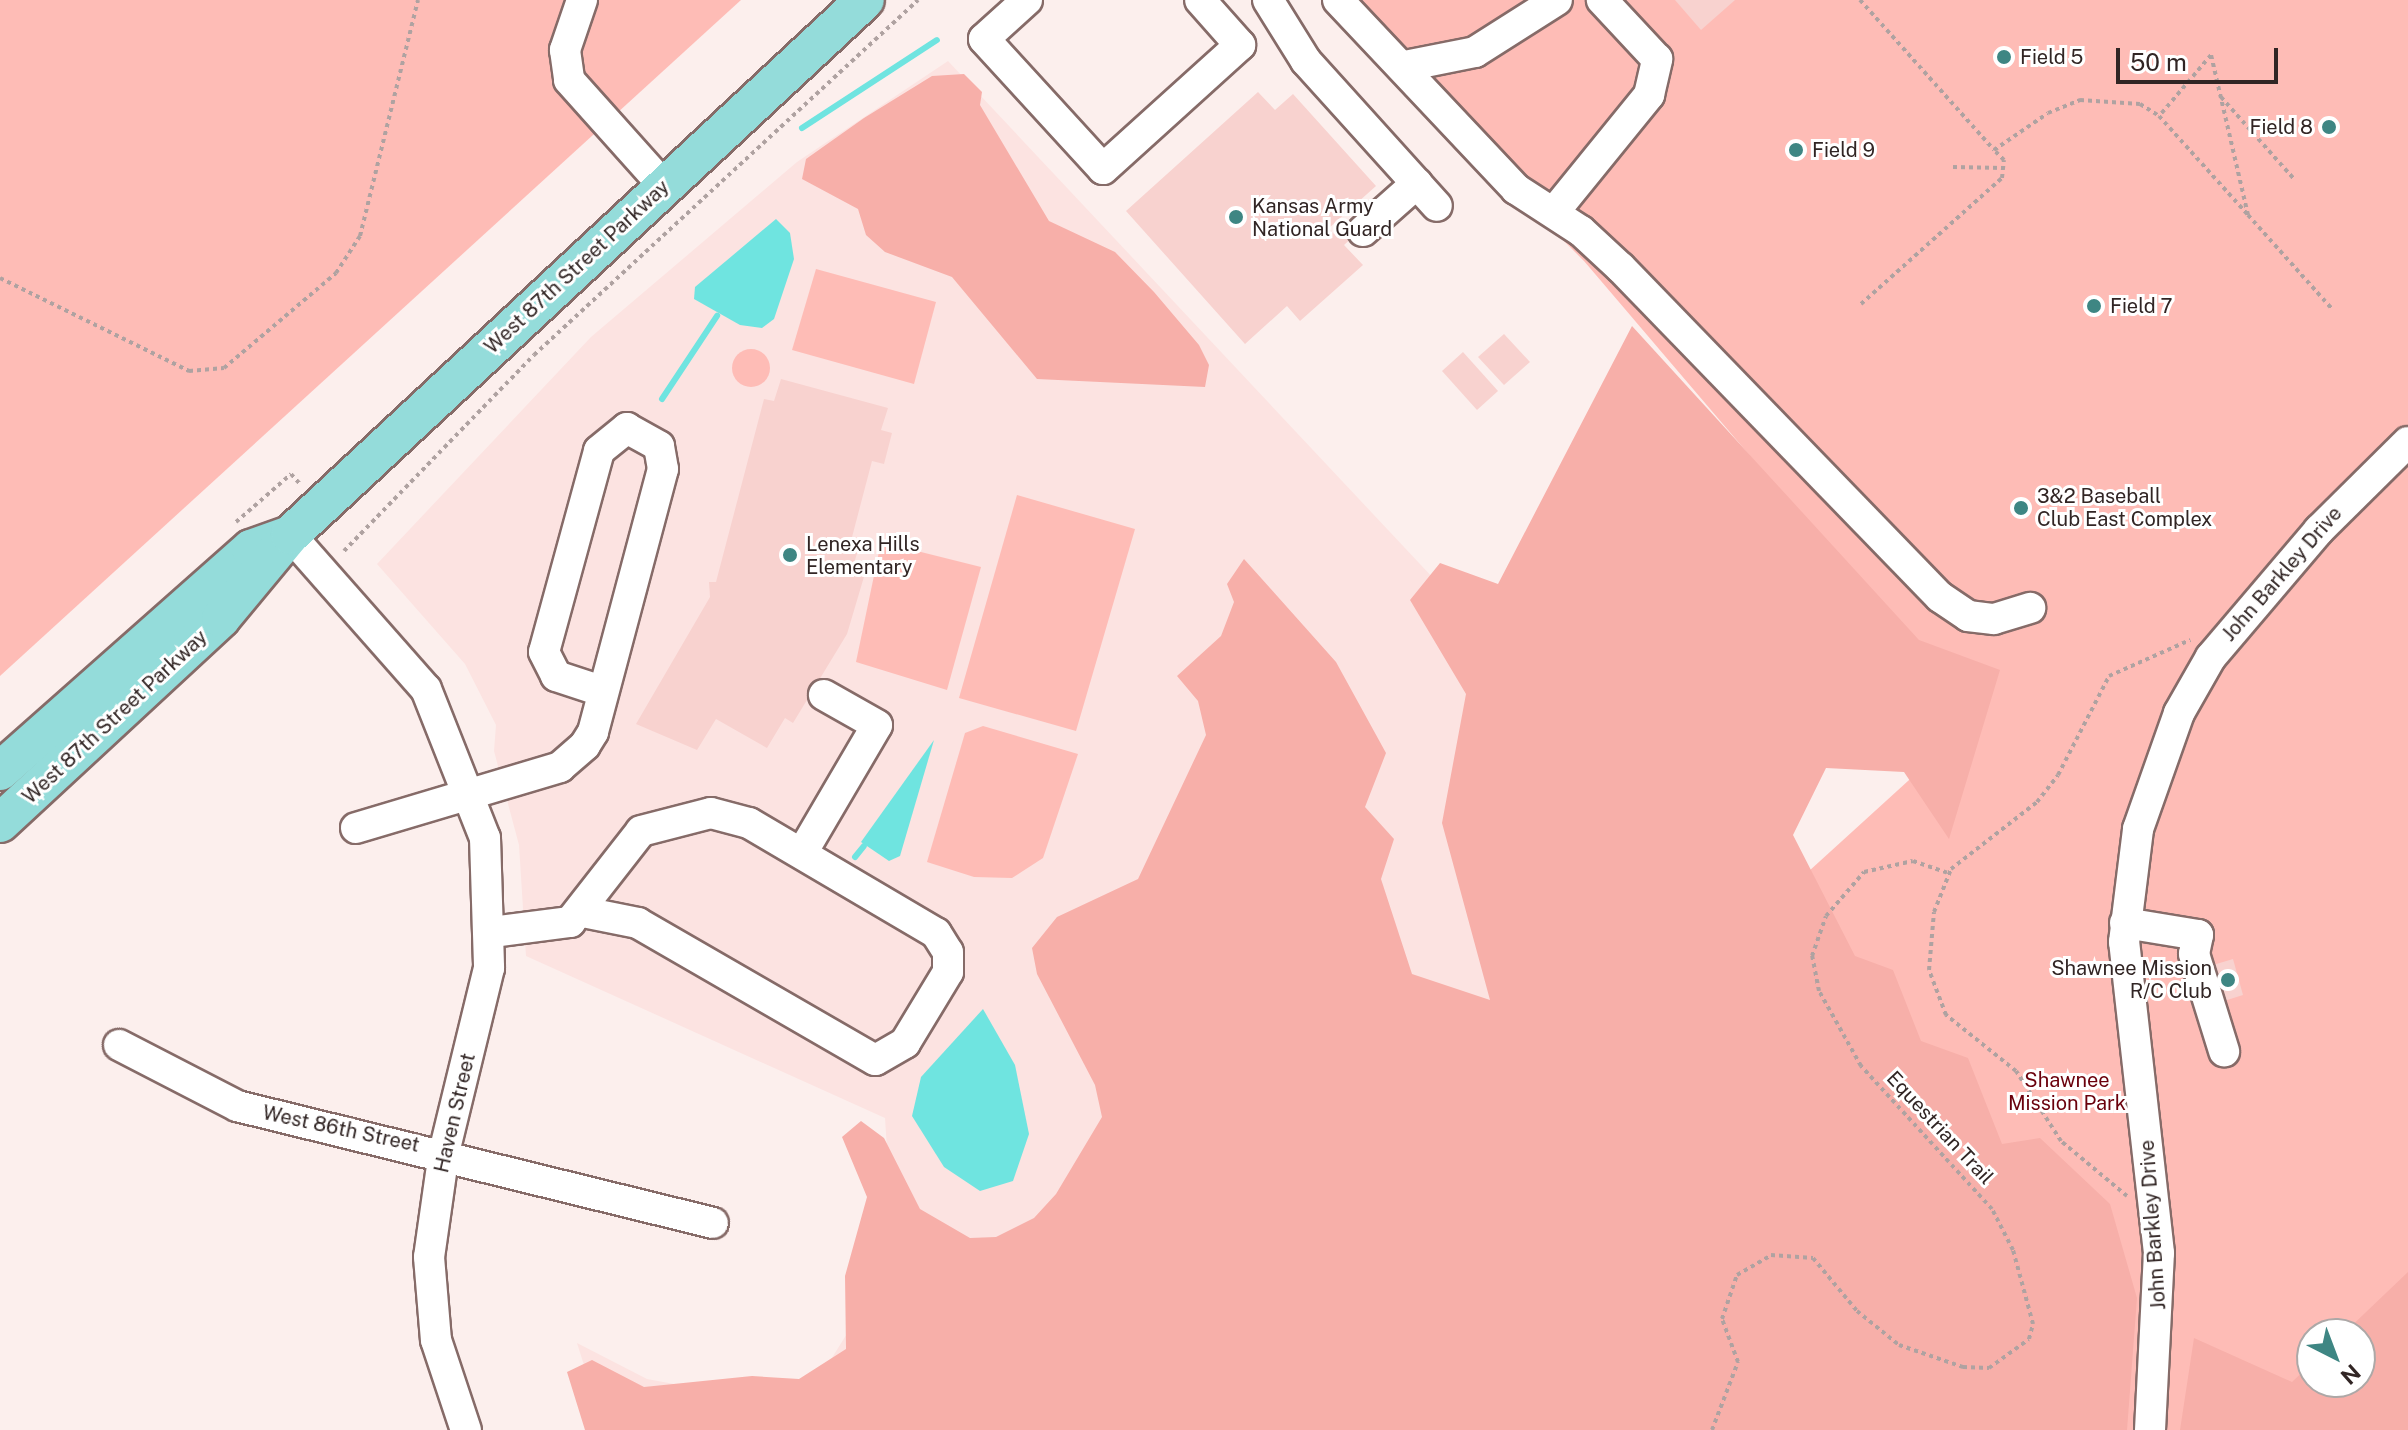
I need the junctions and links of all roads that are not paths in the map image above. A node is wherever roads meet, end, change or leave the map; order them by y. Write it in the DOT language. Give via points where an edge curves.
graph roads {
  1 [pos="582,0"];
  2 [pos="865,0"];
  3 [pos="1027,0"];
  4 [pos="1200,0"];
  5 [pos="1268,0"];
  6 [pos="1338,0"];
  7 [pos="1557,0"];
  8 [pos="1602,0"];
  9 [pos="1405,66"];
  10 [pos="1417,183"];
  11 [pos="663,185"];
  12 [pos="1437,206"];
  13 [pos="1554,212"];
  14 [pos="1363,231"];
  15 [pos="2408,442"];
  16 [pos="290,535"];
  17 [pos="2030,608"];
  18 [pos="602,691"];
  19 [pos="824,695"];
  20 [pos="0,771"];
  21 [pos="472,794"];
  22 [pos="0,823"];
  23 [pos="356,828"];
  24 [pos="802,853"];
  25 [pos="583,912"];
  26 [pos="2125,923"];
  27 [pos="492,932"];
  28 [pos="119,1045"];
  29 [pos="2224,1051"];
  30 [pos="444,1152"];
  31 [pos="713,1223"];
  32 [pos="466,1430"];
  33 [pos="2150,1430"];
  1 -- 11 [label="street" via="565,50 569,80"];
  2 -- 11 [label="main road, West 87th Street Parkway"];
  3 -- 4 [label="street" via="984,39 1103,169 1240,45"];
  5 -- 10 [label="street" via="1306,61"];
  6 -- 9 [label="street"];
  7 -- 9 [label="street" via="1475,52"];
  8 -- 13 [label="street" via="1657,59 1649,95"];
  9 -- 13 [label="street" via="1516,189"];
  10 -- 12 [label="street"];
  10 -- 14 [label="street"];
  11 -- 16 [label="main road, West 87th Street Parkway"];
  13 -- 17 [label="street" via="1621,268 1940,597 1968,616 1994,619"];
  15 -- 26 [label="street, John Barkley Drive" via="2319,530 2211,657 2157,766 2138,829"];
  16 -- 20 [label="main road, West 87th Street Parkway" via="251,549"];
  16 -- 21 [label="street, Haven Street" via="415,673"];
  16 -- 22 [label="main road, West 87th Street Parkway" via="221,618"];
  18 -- 18 [label="street" via="663,469 659,446 627,428 599,451 544,652 556,676"];
  18 -- 21 [label="street" via="593,732 574,757"];
  19 -- 24 [label="street" via="877,725"];
  21 -- 23 [label="street"];
  21 -- 27 [label="street, Haven Street" via="487,850"];
  24 -- 25 [label="street" via="731,817 674,817 627,845"];
  24 -- 25 [label="street" via="944,943 948,972 905,1043 887,1059 860,1055 624,916"];
  25 -- 27 [label="street" via="548,930"];
  26 -- 29 [label="street" via="2198,935 2194,954"];
  26 -- 33 [label="street, John Barkley Drive" via="2126,1000 2159,1253"];
  27 -- 30 [label="street, Haven Street"];
  28 -- 30 [label="street, West 86th Street" via="237,1106"];
  30 -- 31 [label="street, West 86th Street"];
  30 -- 32 [label="street, Haven Street" via="431,1222 430,1294 440,1354"];
}
